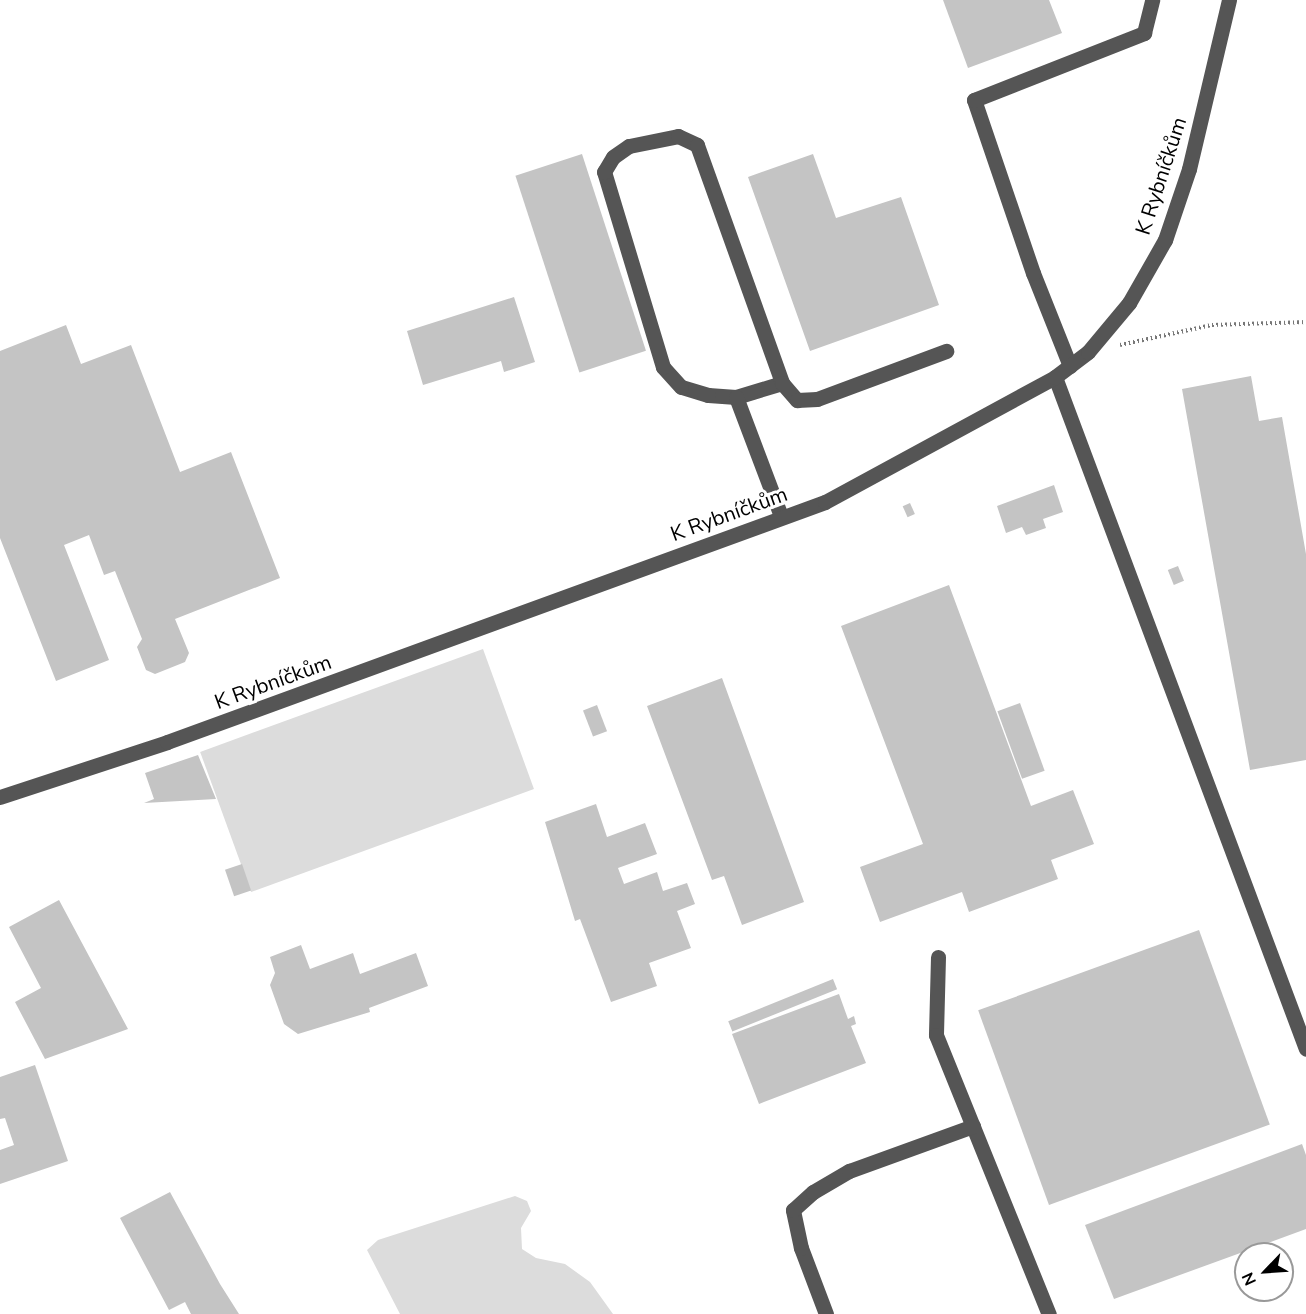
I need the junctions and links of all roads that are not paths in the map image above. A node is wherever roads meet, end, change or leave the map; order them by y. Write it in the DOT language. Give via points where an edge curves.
graph roads {
  1 [pos="1152,0"];
  2 [pos="1229,0"];
  3 [pos="946,351"];
  4 [pos="1070,366"];
  5 [pos="1055,377"];
  6 [pos="782,383"];
  7 [pos="736,397"];
  8 [pos="781,516"];
  9 [pos="0,797"];
  10 [pos="938,957"];
  11 [pos="1306,1049"];
  12 [pos="973,1126"];
  13 [pos="826,1314"];
  14 [pos="1049,1314"];
  1 -- 4 [label="street" via="1144,33 974,100 1033,273"];
  2 -- 4 [label="street, K Rybníčkům" via="1189,169 1165,240 1129,303 1088,352"];
  3 -- 6 [label="street" via="817,399 797,400"];
  4 -- 5 [label="street, K Rybníčkům"];
  5 -- 8 [label="street, K Rybníčkům" via="825,502"];
  5 -- 11 [label="street"];
  6 -- 7 [label="street"];
  6 -- 7 [label="street" via="697,145 678,136 628,146 613,157 604,172 663,367 681,387 708,395"];
  7 -- 8 [label="street"];
  8 -- 9 [label="street, K Rybníčkům" via="497,624"];
  10 -- 12 [label="street" via="936,1035"];
  12 -- 13 [label="street" via="849,1171 813,1191 793,1210 801,1248"];
  12 -- 14 [label="street"];
}
